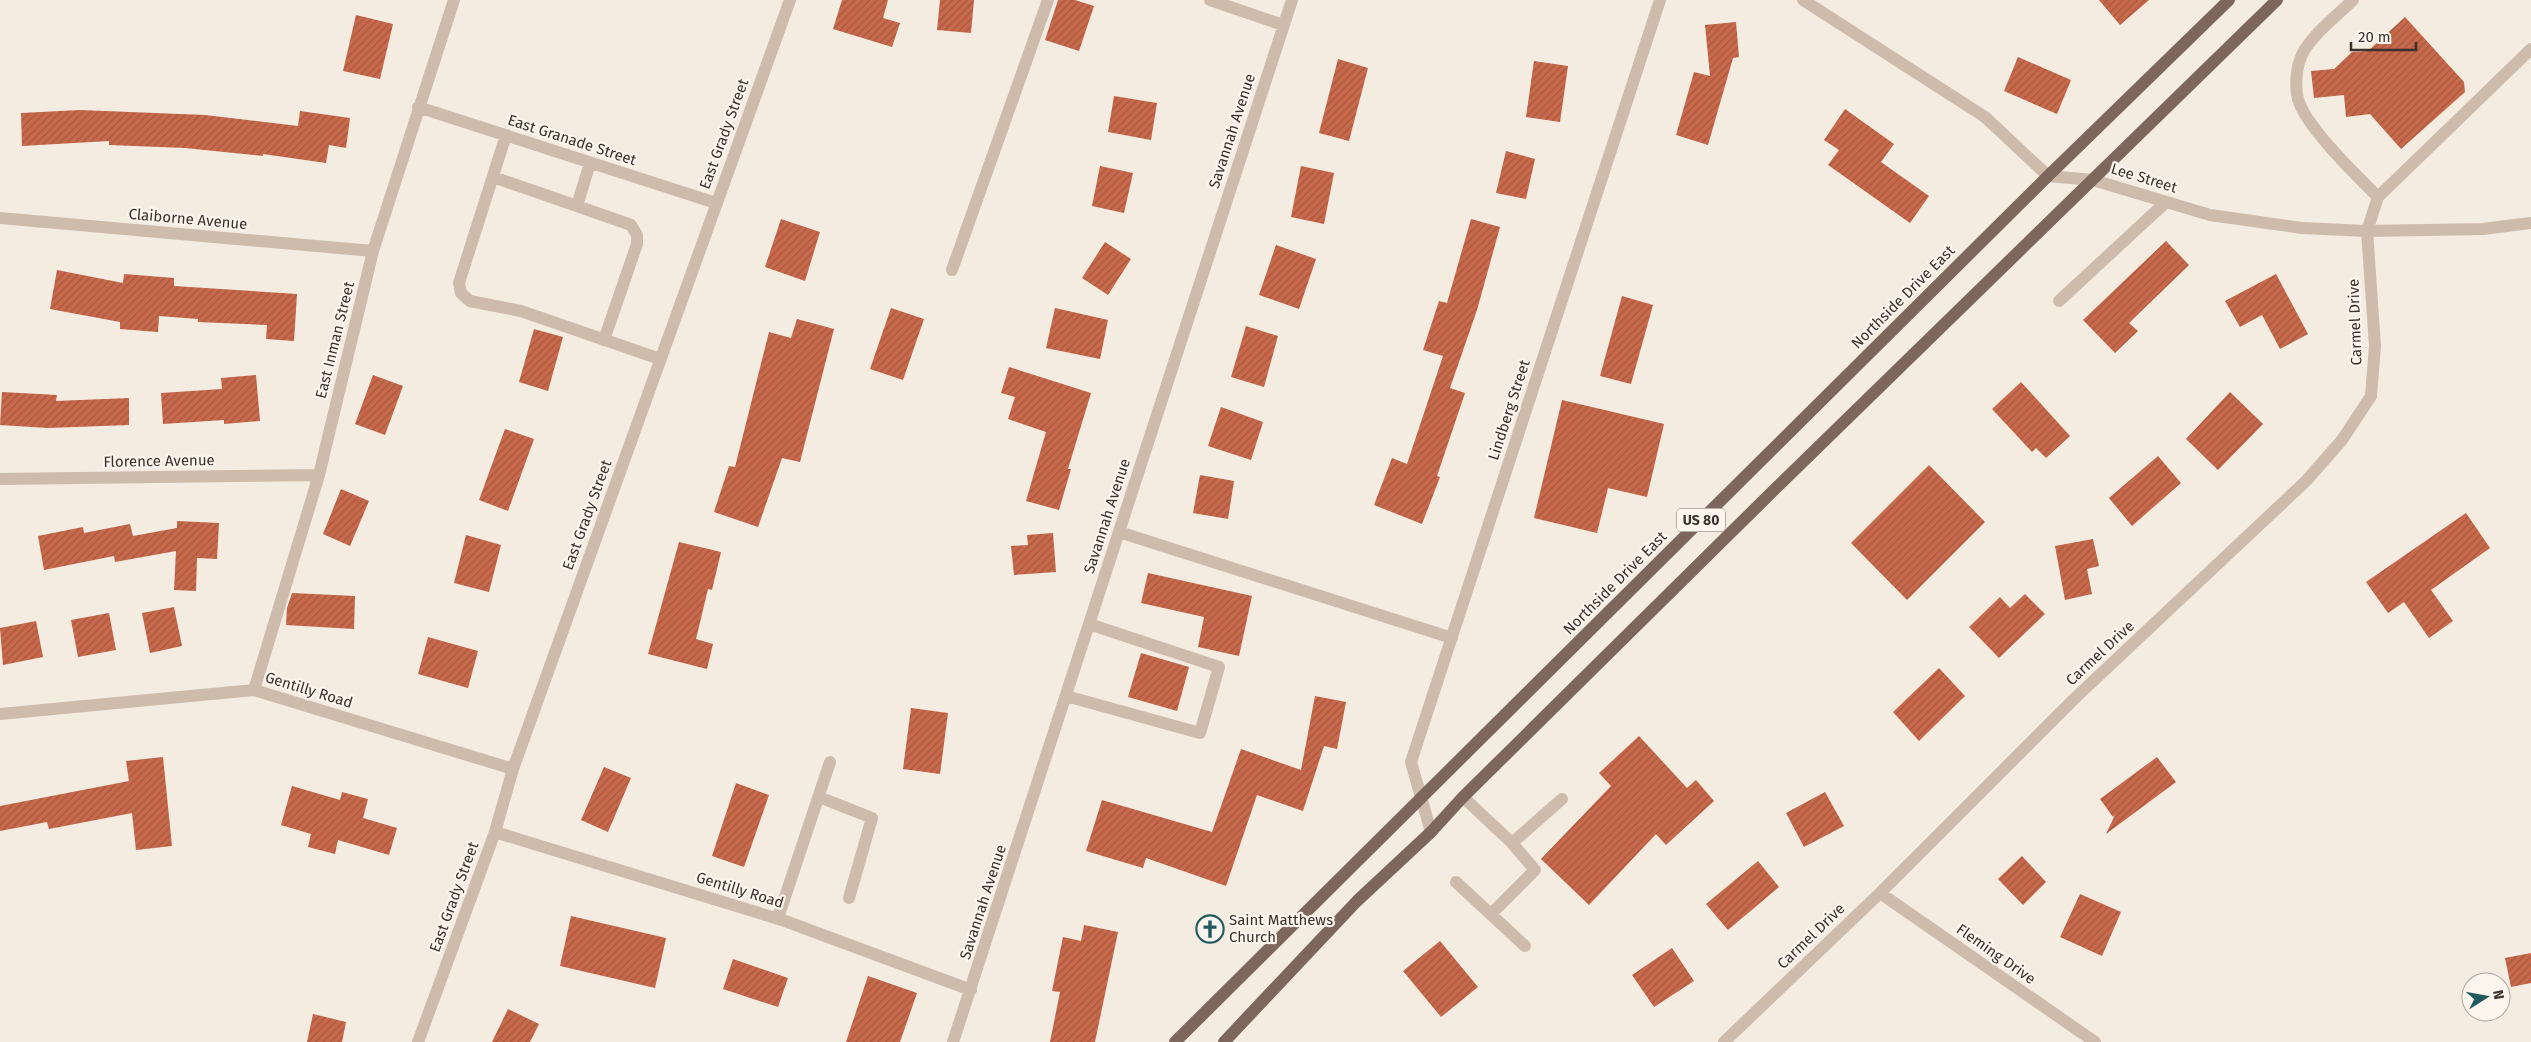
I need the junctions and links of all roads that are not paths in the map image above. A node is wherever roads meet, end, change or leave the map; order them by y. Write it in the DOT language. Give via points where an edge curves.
graph roads {
  1 [pos="454,0"];
  2 [pos="790,0"];
  3 [pos="1048,0"];
  4 [pos="1210,0"];
  5 [pos="1292,0"];
  6 [pos="1660,0"];
  7 [pos="1803,0"];
  8 [pos="2229,0"];
  9 [pos="2277,0"];
  10 [pos="2353,0"];
  11 [pos="1283,25"];
  12 [pos="2531,49"];
  13 [pos="418,107"];
  14 [pos="506,136"];
  15 [pos="590,163"];
  16 [pos="2048,176"];
  17 [pos="493,177"];
  18 [pos="2093,180"];
  19 [pos="2378,197"];
  20 [pos="2166,202"];
  21 [pos="716,203"];
  22 [pos="577,206"];
  23 [pos="0,218"];
  24 [pos="2531,223"];
  25 [pos="2367,231"];
  26 [pos="373,251"];
  27 [pos="952,270"];
  28 [pos="2059,301"];
  29 [pos="604,340"];
  30 [pos="660,359"];
  31 [pos="319,475"];
  32 [pos="0,479"];
  33 [pos="1119,532"];
  34 [pos="1089,624"];
  35 [pos="1452,638"];
  36 [pos="254,690"];
  37 [pos="1066,696"];
  38 [pos="0,714"];
  39 [pos="830,762"];
  40 [pos="513,769"];
  41 [pos="818,797"];
  42 [pos="1463,797"];
  43 [pos="1421,798"];
  44 [pos="1562,798"];
  45 [pos="495,832"];
  46 [pos="1431,832"];
  47 [pos="1512,842"];
  48 [pos="1456,882"];
  49 [pos="1880,893"];
  50 [pos="849,898"];
  51 [pos="1491,914"];
  52 [pos="778,918"];
  53 [pos="1525,946"];
  54 [pos="971,990"];
  55 [pos="418,1042"];
  56 [pos="953,1042"];
  57 [pos="1175,1042"];
  58 [pos="1224,1042"];
  59 [pos="1724,1042"];
  60 [pos="2095,1042"];
  1 -- 13 [label="street, East Inman Street"];
  2 -- 21 [label="street, East Grady Street"];
  3 -- 27 [label="street"];
  4 -- 11 [label="street"];
  5 -- 11 [label="street, Savannah Avenue"];
  6 -- 35 [label="street, Lindberg Street"];
  7 -- 16 [label="street" via="1985,118"];
  8 -- 16 [label="main road, Northside Drive East / US 80"];
  9 -- 18 [label="main road, US 80"];
  10 -- 19 [label="street" via="2312,41 2300,59 2298,99 2306,115 2335,152"];
  11 -- 33 [label="street, Savannah Avenue"];
  12 -- 19 [label="street"];
  13 -- 14 [label="street, East Granade Street"];
  13 -- 26 [label="street, East Inman Street"];
  14 -- 15 [label="street, East Granade Street"];
  14 -- 17 [label="street"];
  15 -- 21 [label="street, East Granade Street"];
  15 -- 22 [label="street"];
  16 -- 18 [label="street, Lee Street"];
  16 -- 43 [label="main road, Northside Drive East / US 80"];
  17 -- 22 [label="street"];
  17 -- 29 [label="street" via="459,283 461,293 470,301 521,311"];
  18 -- 20 [label="street, Lee Street"];
  18 -- 42 [label="main road, US 80"];
  19 -- 25 [label="street"];
  20 -- 25 [label="street, Lee Street" via="2210,215 2302,228"];
  20 -- 28 [label="street"];
  21 -- 30 [label="street, East Grady Street"];
  22 -- 29 [label="street" via="631,225 638,234"];
  23 -- 26 [label="street, Claiborne Avenue"];
  24 -- 25 [label="street, Lee Street" via="2483,229"];
  25 -- 49 [label="street, Carmel Drive" via="2375,346 2371,396 2342,440 2306,481 2074,699"];
  26 -- 31 [label="street, East Inman Street"];
  29 -- 30 [label="street"];
  30 -- 40 [label="street, East Grady Street"];
  31 -- 32 [label="street, Florence Avenue"];
  31 -- 36 [label="street, East Inman Street"];
  33 -- 34 [label="street, Savannah Avenue"];
  33 -- 35 [label="street"];
  34 -- 37 [label="street, Savannah Avenue"];
  34 -- 37 [label="street" via="1218,667 1200,733"];
  35 -- 43 [label="street, Lindberg Street" via="1411,762"];
  36 -- 38 [label="street, Gentilly Road"];
  36 -- 40 [label="street, Gentilly Road"];
  37 -- 54 [label="street, Savannah Avenue"];
  39 -- 41 [label="street"];
  40 -- 45 [label="street, East Grady Street"];
  41 -- 50 [label="street" via="872,818"];
  41 -- 52 [label="street"];
  42 -- 46 [label="main road, US 80"];
  42 -- 47 [label="street"];
  43 -- 46 [label="street, Lindberg Street"];
  43 -- 57 [label="main road, Northside Drive East / US 80"];
  44 -- 47 [label="street"];
  45 -- 52 [label="street, Gentilly Road"];
  45 -- 55 [label="street, East Grady Street"];
  46 -- 58 [label="main road, US 80" via="1357,901"];
  47 -- 51 [label="street" via="1535,870"];
  48 -- 51 [label="street"];
  49 -- 59 [label="street, Carmel Drive"];
  49 -- 60 [label="street, Fleming Drive"];
  51 -- 53 [label="street"];
  52 -- 54 [label="street, Gentilly Road"];
  54 -- 56 [label="street, Savannah Avenue"];
}
